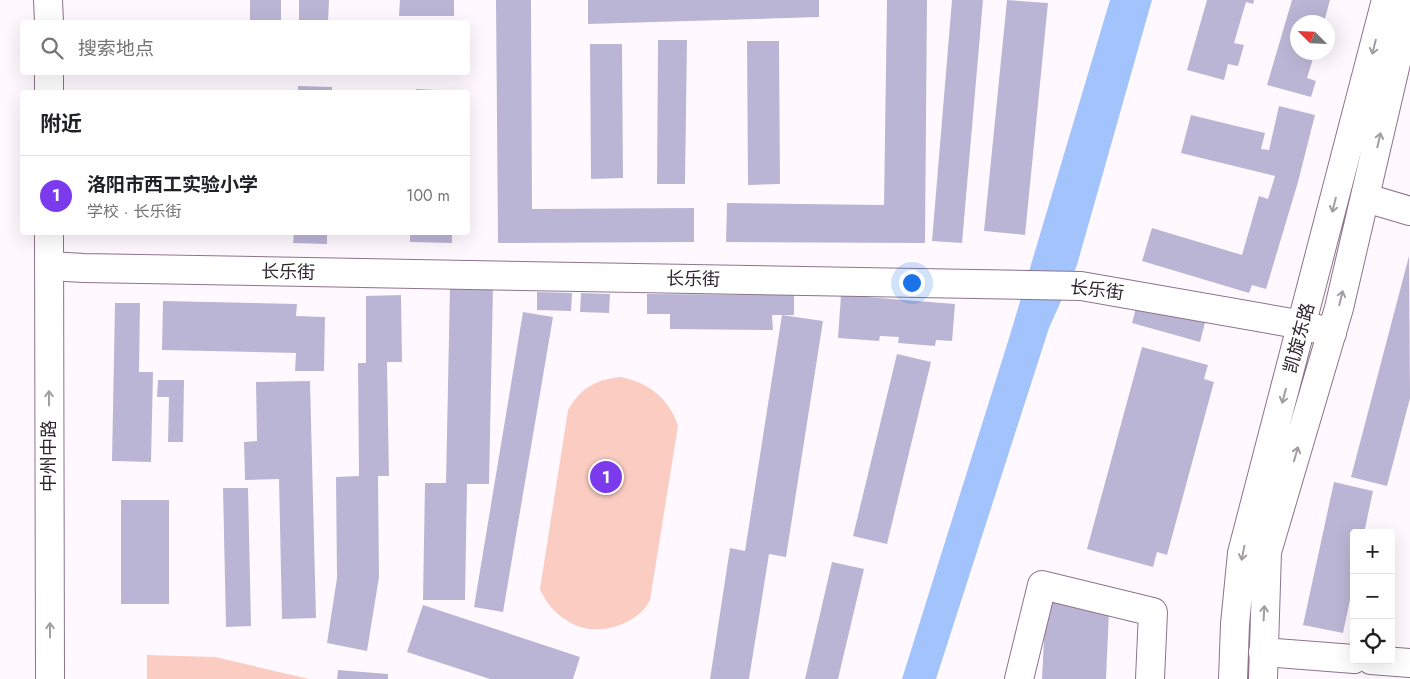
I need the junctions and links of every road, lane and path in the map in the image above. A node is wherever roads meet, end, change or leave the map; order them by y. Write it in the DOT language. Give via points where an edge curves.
graph roads {
  1 [pos="48,0"];
  2 [pos="1386,0"];
  3 [pos="1410,3"];
  4 [pos="48,20"];
  5 [pos="49,75"];
  6 [pos="49,90"];
  7 [pos="1366,198"];
  8 [pos="1410,211"];
  9 [pos="49,235"];
  10 [pos="49,266"];
  11 [pos="1303,324"];
  12 [pos="1332,333"];
  13 [pos="1264,652"];
  14 [pos="1350,659"];
  15 [pos="1395,662"];
  16 [pos="1410,663"];
  17 [pos="50,679"];
  18 [pos="1019,679"];
  19 [pos="1150,679"];
  20 [pos="1233,679"];
  21 [pos="1263,679"];
  1 -- 4 [label="main road"];
  2 -- 11 [label="main road, 凯旋东路, one-way"];
  7 -- 3 [label="main road, 凯旋东路, one-way"];
  5 -- 6 [label="main road"];
  7 -- 8 [label="main road"];
  12 -- 7 [label="main road, 凯旋东路, one-way"];
  9 -- 10 [label="main road, 中州中路"];
  10 -- 11 [label="main road, 长乐街" via="1081,286"];
  17 -- 10 [label="main road, 中州中路, one-way"];
  11 -- 12 [label="main road, 长乐街"];
  11 -- 20 [label="main road, 凯旋东路, one-way" via="1242,553"];
  13 -- 12 [label="main road, 凯旋东路, one-way" via="1268,552"];
  13 -- 14 [label="main road"];
  13 -- 21 [label="main road, 凯旋东路"];
  15 -- 16 [label="main road"];
  18 -- 19 [label="main road" via="1042,585 1153,612"];
}
